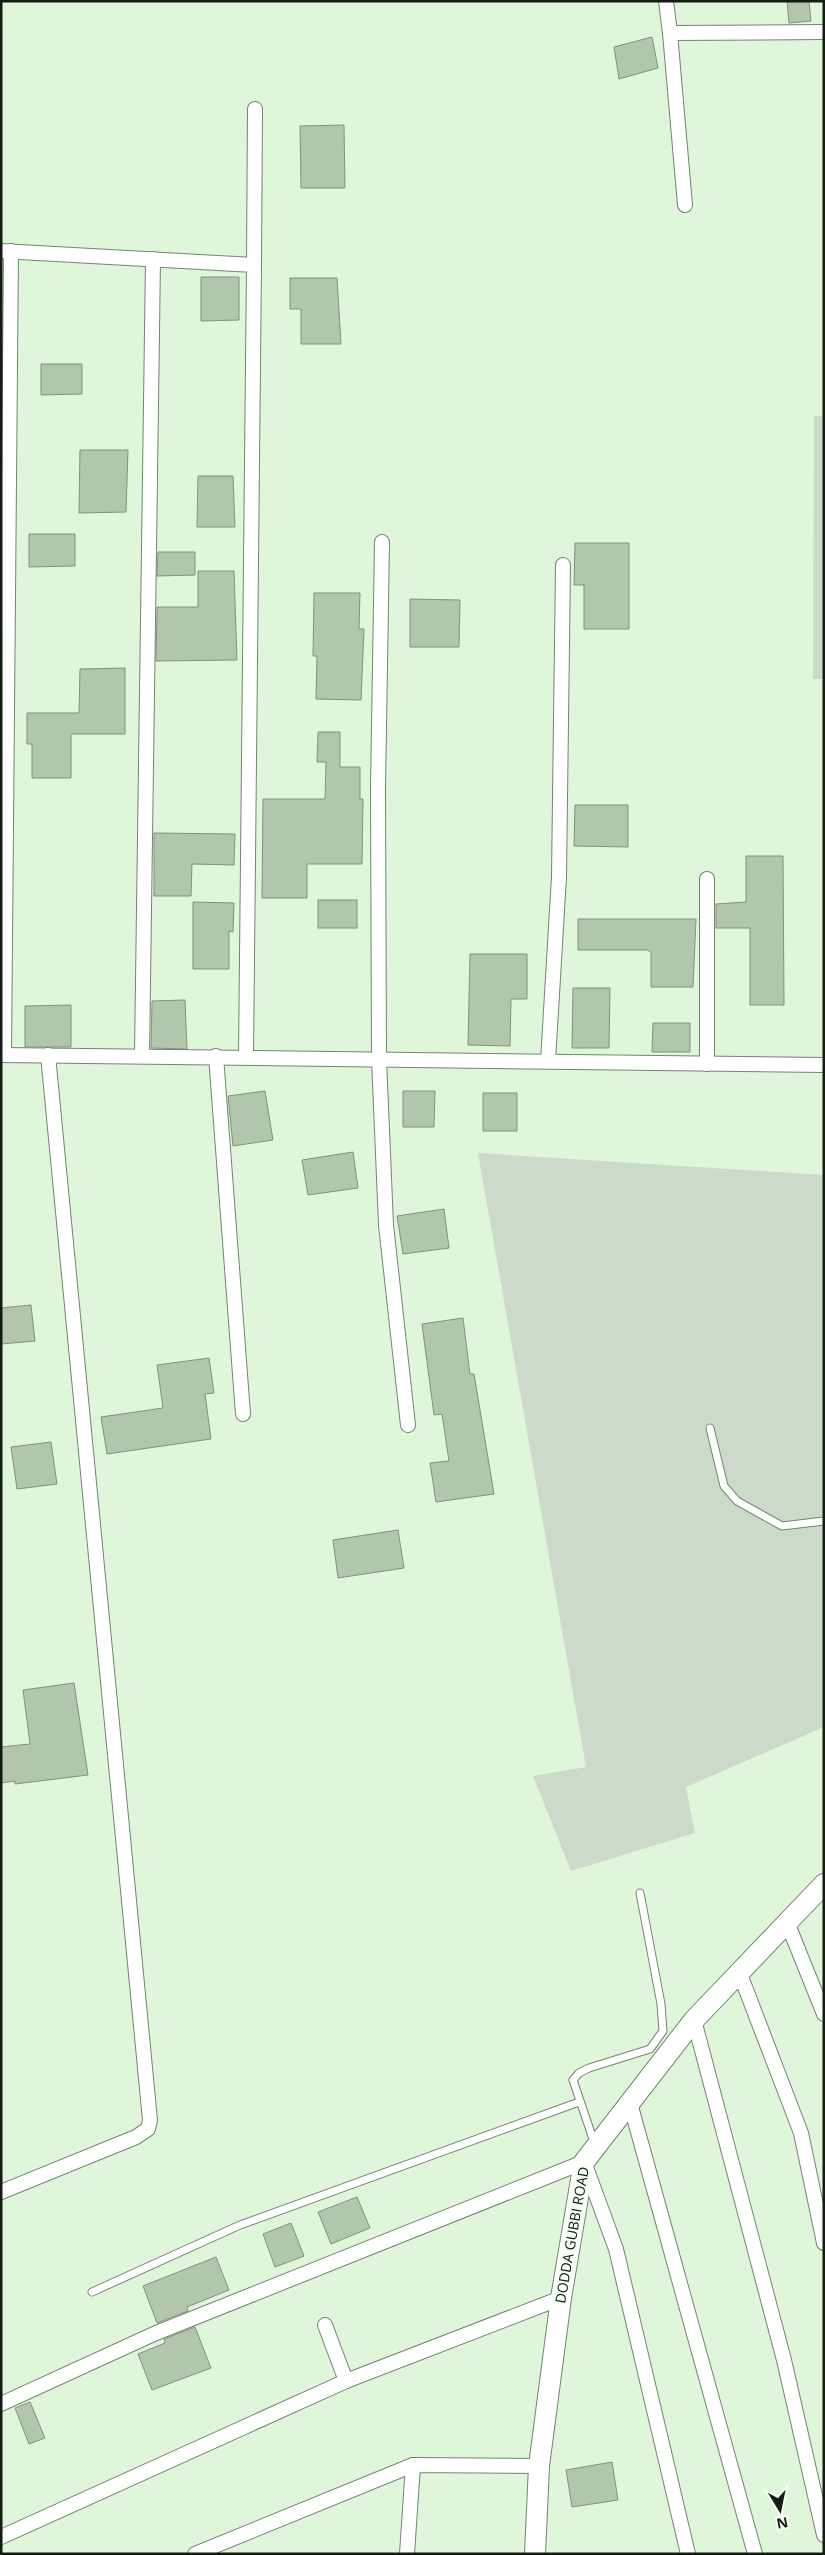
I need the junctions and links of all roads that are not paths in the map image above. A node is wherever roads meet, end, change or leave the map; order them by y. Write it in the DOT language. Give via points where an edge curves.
graph roads {
  1 [pos="666,1"];
  2 [pos="824,32"];
  3 [pos="670,33"];
  4 [pos="255,109"];
  5 [pos="685,205"];
  6 [pos="6,251"];
  7 [pos="153,259"];
  8 [pos="254,265"];
  9 [pos="382,542"];
  10 [pos="563,565"];
  11 [pos="707,879"];
  12 [pos="3,1055"];
  13 [pos="48,1055"];
  14 [pos="142,1055"];
  15 [pos="216,1056"];
  16 [pos="246,1057"];
  17 [pos="379,1059"];
  18 [pos="548,1061"];
  19 [pos="707,1064"];
  20 [pos="824,1065"];
  21 [pos="243,1414"];
  22 [pos="408,1425"];
  23 [pos="710,1428"];
  24 [pos="824,1521"];
  25 [pos="824,1884"];
  26 [pos="640,1893"];
  27 [pos="787,1922"];
  28 [pos="740,1974"];
  29 [pos="824,2014"];
  30 [pos="694,2020"];
  31 [pos="578,2102"];
  32 [pos="630,2103"];
  33 [pos="590,2155"];
  34 [pos="1,2192"];
  35 [pos="824,2243"];
  36 [pos="92,2292"];
  37 [pos="561,2298"];
  38 [pos="325,2326"];
  39 [pos="346,2381"];
  40 [pos="1,2404"];
  41 [pos="413,2465"];
  42 [pos="539,2466"];
  43 [pos="824,2535"];
  44 [pos="1,2537"];
  45 [pos="195,2554"];
  46 [pos="407,2554"];
  47 [pos="535,2554"];
  48 [pos="688,2554"];
  49 [pos="755,2554"];
  1 -- 3 [label="street"];
  2 -- 3 [label="street"];
  3 -- 5 [label="street"];
  4 -- 8 [label="street"];
  6 -- 7 [label="street"];
  6 -- 12 [label="street"];
  7 -- 8 [label="street"];
  7 -- 14 [label="street"];
  8 -- 16 [label="street"];
  9 -- 17 [label="street" via="378,788"];
  10 -- 18 [label="street" via="559,877"];
  11 -- 19 [label="street"];
  12 -- 13 [label="street"];
  13 -- 14 [label="street"];
  13 -- 34 [label="street" via="150,2120 148,2129 136,2137"];
  14 -- 15 [label="street"];
  15 -- 16 [label="street"];
  15 -- 21 [label="street"];
  16 -- 17 [label="street"];
  17 -- 18 [label="street"];
  17 -- 22 [label="street" via="386,1225"];
  18 -- 19 [label="street"];
  19 -- 20 [label="street"];
  23 -- 24 [label="lane" via="724,1486 737,1501 782,1526"];
  25 -- 27 [label="main road, DODDA GUBBI ROAD"];
  26 -- 31 [label="lane" via="663,2031 650,2048 579,2073 572,2080"];
  27 -- 28 [label="main road, DODDA GUBBI ROAD"];
  27 -- 29 [label="street"];
  28 -- 30 [label="main road, DODDA GUBBI ROAD"];
  28 -- 35 [label="street" via="802,2133"];
  30 -- 32 [label="main road, DODDA GUBBI ROAD"];
  30 -- 43 [label="street" via="784,2360"];
  31 -- 33 [label="lane"];
  31 -- 36 [label="lane" via="240,2226"];
  32 -- 33 [label="main road, DODDA GUBBI ROAD"];
  32 -- 49 [label="street"];
  33 -- 37 [label="main road, DODDA GUBBI ROAD"];
  33 -- 40 [label="street" via="156,2333"];
  33 -- 48 [label="street" via="616,2249"];
  37 -- 39 [label="street"];
  37 -- 42 [label="main road, DODDA GUBBI ROAD"];
  38 -- 39 [label="street"];
  39 -- 44 [label="street"];
  41 -- 42 [label="street"];
  41 -- 45 [label="street"];
  41 -- 46 [label="street"];
  42 -- 47 [label="main road, DODDA GUBBI ROAD"];
}
